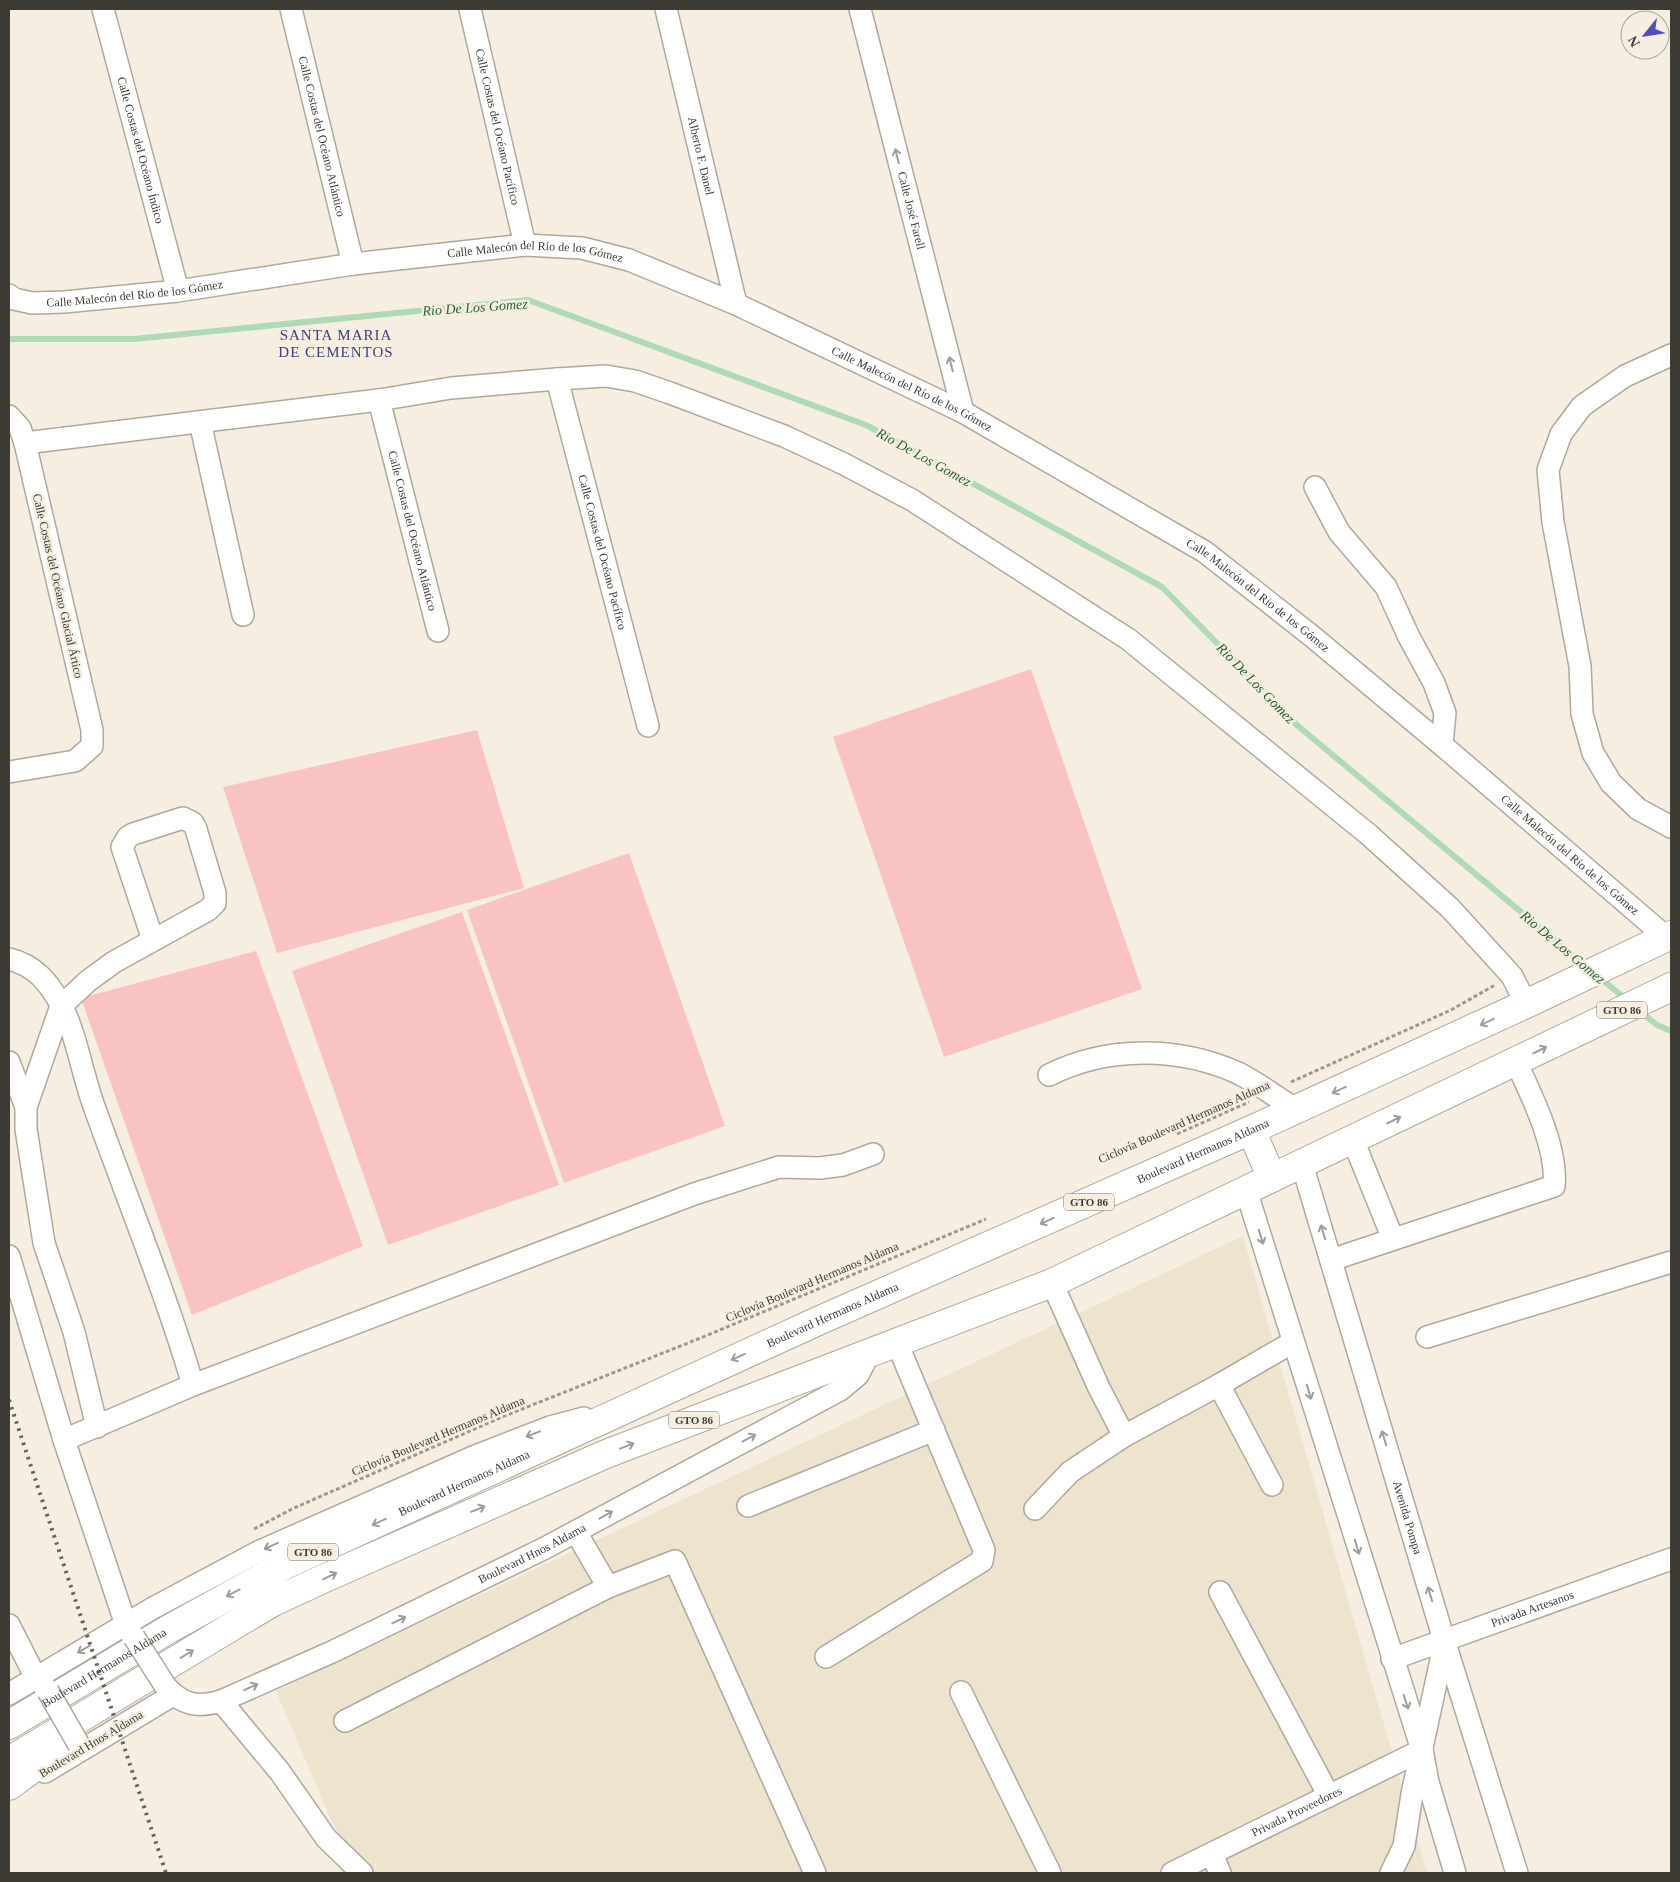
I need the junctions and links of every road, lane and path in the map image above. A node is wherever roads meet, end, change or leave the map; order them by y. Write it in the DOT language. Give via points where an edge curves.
graph roads {
  1 [pos="104,9"];
  2 [pos="291,9"];
  3 [pos="470,9"];
  4 [pos="666,9"];
  5 [pos="860,9"];
  6 [pos="525,245"];
  7 [pos="353,264"];
  8 [pos="178,291"];
  9 [pos="9,295"];
  10 [pos="736,304"];
  11 [pos="1671,355"];
  12 [pos="557,379"];
  13 [pos="379,400"];
  14 [pos="963,412"];
  15 [pos="9,416"];
  16 [pos="200,422"];
  17 [pos="25,443"];
  18 [pos="1315,487"];
  19 [pos="243,615"];
  20 [pos="438,631"];
  21 [pos="648,726"];
  22 [pos="1442,745"];
  23 [pos="9,772"];
  24 [pos="1671,827"];
  25 [pos="153,940"];
  26 [pos="1661,940"];
  27 [pos="9,959"];
  28 [pos="1512,976"];
  29 [pos="1671,987"];
  30 [pos="1536,999"];
  31 [pos="62,1006"];
  32 [pos="9,1062"];
  33 [pos="1516,1062"];
  34 [pos="1049,1074"];
  35 [pos="1269,1093"];
  36 [pos="26,1107"];
  37 [pos="1296,1109"];
  38 [pos="1251,1130"];
  39 [pos="1171,1137"];
  40 [pos="1353,1140"];
  41 [pos="873,1154"];
  42 [pos="1302,1164"];
  43 [pos="1272,1178"];
  44 [pos="1246,1190"];
  45 [pos="991,1217"];
  46 [pos="1393,1238"];
  47 [pos="9,1256"];
  48 [pos="1331,1260"];
  49 [pos="1671,1262"];
  50 [pos="1052,1283"];
  51 [pos="1427,1337"];
  52 [pos="1293,1342"];
  53 [pos="897,1343"];
  54 [pos="869,1354"];
  55 [pos="193,1385"];
  56 [pos="1219,1385"];
  57 [pos="630,1406"];
  58 [pos="97,1427"];
  59 [pos="934,1430"];
  60 [pos="1124,1436"];
  61 [pos="64,1440"];
  62 [pos="1272,1485"];
  63 [pos="748,1506"];
  64 [pos="1034,1509"];
  65 [pos="250,1531"];
  66 [pos="576,1532"];
  67 [pos="1671,1560"];
  68 [pos="608,1587"];
  69 [pos="1220,1592"];
  70 [pos="9,1625"];
  71 [pos="130,1631"];
  72 [pos="1444,1640"];
  73 [pos="826,1657"];
  74 [pos="1392,1659"];
  75 [pos="42,1684"];
  76 [pos="170,1691"];
  77 [pos="961,1692"];
  78 [pos="9,1694"];
  79 [pos="221,1701"];
  80 [pos="100,1706"];
  81 [pos="345,1720"];
  82 [pos="9,1726"];
  83 [pos="80,1747"];
  84 [pos="1422,1750"];
  85 [pos="9,1761"];
  86 [pos="9,1786"];
  87 [pos="9,1793"];
  88 [pos="1329,1796"];
  89 [pos="1212,1854"];
  90 [pos="362,1873"];
  91 [pos="815,1873"];
  92 [pos="1050,1873"];
  93 [pos="1172,1873"];
  94 [pos="1220,1873"];
  95 [pos="1391,1873"];
  96 [pos="1455,1873"];
  97 [pos="1517,1873"];
  1 -- 8 [label="street, Calle Costas del Océano Índico"];
  2 -- 7 [label="street, Calle Costas del Océano Atlántico"];
  3 -- 6 [label="street, Calle Costas del Océano Pacífico"];
  4 -- 10 [label="street, Alberto F. Danel"];
  14 -- 5 [label="street, Calle José Farell, one-way"];
  6 -- 7 [label="street, Calle Malecón del Río de los Gómez"];
  6 -- 10 [label="street, Calle Malecón del Río de los Gómez" via="582,248 629,260"];
  7 -- 8 [label="street, Calle Malecón del Río de los Gómez"];
  8 -- 9 [label="street, Calle Malecón del Río de los Gómez" via="32,303"];
  10 -- 14 [label="street, Calle Malecón del Río de los Gómez"];
  11 -- 24 [label="street" via="1625,376 1582,406 1561,434 1548,470 1553,522 1580,666 1582,714 1594,753 1611,784 1638,809"];
  12 -- 13 [label="street" via="415,392"];
  12 -- 21 [label="street, Calle Costas del Océano Pacífico"];
  12 -- 28 [label="street" via="606,376 644,384 784,436 912,500 1128,639 1368,834 1450,908"];
  13 -- 16 [label="street"];
  13 -- 20 [label="street, Calle Costas del Océano Atlántico"];
  14 -- 22 [label="street, Calle Malecón del Río de los Gómez" via="1204,552"];
  15 -- 17 [label="street" via="20,428"];
  16 -- 17 [label="street"];
  16 -- 19 [label="street"];
  17 -- 23 [label="street, Calle Costas del Océano Glacial Ártico" via="92,730 92,746 75,761"];
  18 -- 22 [label="street" via="1339,532 1386,587 1434,683 1444,713"];
  22 -- 26 [label="street, Calle Malecón del Río de los Gómez"];
  25 -- 25 [label="street" via="215,903 196,829 193,823 183,818 133,834 122,847"];
  25 -- 31 [label="street" via="107,967"];
  26 -- 30 [label="main road, Boulevard Hermanos Aldama / GTO 86"];
  27 -- 31 [label="street" via="30,967 44,979"];
  28 -- 30 [label="street"];
  28 -- 35 [label="path, Ciclovía Boulevard Hermanos Aldama" via="1450,1010"];
  33 -- 29 [label="main road, GTO 86, one-way"];
  30 -- 37 [label="main road, Boulevard Hermanos Aldama / GTO 86, one-way"];
  31 -- 36 [label="street"];
  31 -- 55 [label="street" via="84,1078 175,1325"];
  32 -- 36 [label="street"];
  40 -- 33 [label="main road, GTO 86, one-way"];
  33 -- 46 [label="street" via="1546,1133 1553,1162 1554,1186"];
  34 -- 35 [label="street" via="1074,1062 1118,1052 1160,1053 1238,1073"];
  35 -- 37 [label="street"];
  35 -- 39 [label="path, Ciclovía Boulevard Hermanos Aldama"];
  36 -- 58 [label="street" via="26,1129 44,1243 74,1332"];
  37 -- 38 [label="main road, Boulevard Hermanos Aldama / GTO 86"];
  38 -- 43 [label="main road"];
  38 -- 57 [label="main road, Boulevard Hermanos Aldama / GTO 86, one-way"];
  40 -- 42 [label="main road, GTO 86"];
  40 -- 46 [label="street"];
  41 -- 55 [label="street" via="820,1168 779,1167 694,1194"];
  42 -- 43 [label="main road, GTO 86"];
  48 -- 42 [label="street, Avenida Pompa, one-way"];
  43 -- 44 [label="main road, GTO 86"];
  44 -- 50 [label="main road, GTO 86"];
  44 -- 52 [label="street, one-way"];
  45 -- 65 [label="path, Ciclovía Boulevard Hermanos Aldama" via="502,1417 294,1508"];
  46 -- 48 [label="street"];
  47 -- 61 [label="street"];
  72 -- 48 [label="street, Avenida Pompa, one-way"];
  49 -- 51 [label="street"];
  50 -- 53 [label="main road, GTO 86"];
  50 -- 60 [label="street"];
  52 -- 56 [label="street"];
  52 -- 74 [label="street, one-way"];
  53 -- 54 [label="main road, GTO 86"];
  53 -- 59 [label="street"];
  66 -- 54 [label="street, Boulevard Hnos Aldama, one-way" via="840,1390 858,1375"];
  80 -- 54 [label="main road, GTO 86, one-way" via="265,1607 325,1578 606,1454"];
  55 -- 58 [label="street"];
  56 -- 60 [label="street"];
  56 -- 62 [label="street"];
  57 -- 71 [label="street, one-way" via="550,1427 258,1552"];
  57 -- 82 [label="main road, Boulevard Hermanos Aldama / GTO 86, one-way" via="284,1565 169,1629"];
  58 -- 61 [label="street"];
  59 -- 63 [label="street"];
  59 -- 73 [label="street" via="984,1550 982,1561"];
  60 -- 64 [label="street" via="1070,1472"];
  61 -- 71 [label="street"];
  66 -- 68 [label="street"];
  79 -- 66 [label="street, Boulevard Hnos Aldama, one-way" via="380,1629"];
  67 -- 72 [label="street, Privada Artesanos"];
  68 -- 81 [label="street"];
  68 -- 91 [label="street" via="675,1561"];
  69 -- 88 [label="street"];
  70 -- 75 [label="street"];
  71 -- 75 [label="street, one-way"];
  71 -- 76 [label="street, bridge"];
  72 -- 74 [label="street, Privada Artesanos"];
  72 -- 84 [label="street, Avenida Pompa"];
  72 -- 97 [label="street"];
  74 -- 84 [label="street, one-way"];
  75 -- 78 [label="street"];
  75 -- 83 [label="street, bridge"];
  76 -- 79 [label="street, Boulevard Hnos Aldama" via="192,1704 203,1706"];
  76 -- 83 [label="street, Boulevard Hnos Aldama"];
  77 -- 92 [label="street"];
  79 -- 90 [label="street" via="280,1772 326,1838"];
  80 -- 85 [label="main road, GTO 86"];
  80 -- 86 [label="main road" via="92,1723"];
  83 -- 87 [label="street, Boulevard Hnos Aldama"];
  84 -- 88 [label="street, Privada Proveedores"];
  84 -- 95 [label="street" via="1404,1846"];
  84 -- 96 [label="street, Avenida Pompa"];
  88 -- 89 [label="street, Privada Proveedores"];
  89 -- 93 [label="street, Privada Proveedores"];
  89 -- 94 [label="street"];
}
